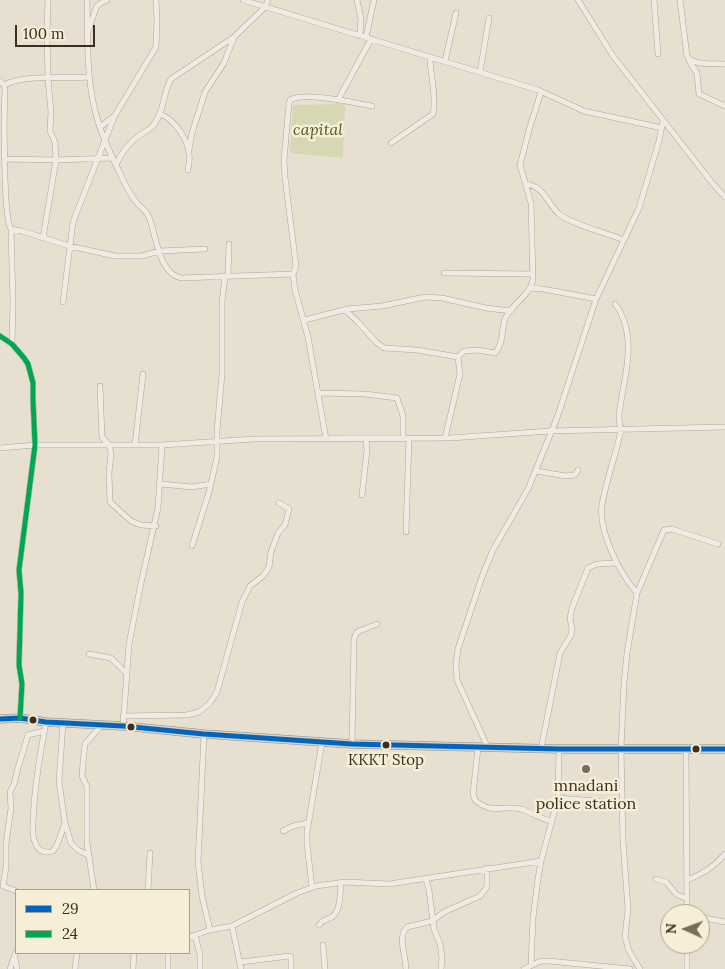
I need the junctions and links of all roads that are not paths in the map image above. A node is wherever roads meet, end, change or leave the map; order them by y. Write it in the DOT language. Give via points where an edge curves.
graph roads {
  1 [pos="48,0"];
  2 [pos="87,0"];
  3 [pos="107,0"];
  4 [pos="156,0"];
  5 [pos="243,0"];
  6 [pos="357,0"];
  7 [pos="374,0"];
  8 [pos="578,0"];
  9 [pos="654,0"];
  10 [pos="680,0"];
  11 [pos="266,2"];
  12 [pos="456,13"];
  13 [pos="489,18"];
  14 [pos="86,36"];
  15 [pos="234,36"];
  16 [pos="366,37"];
  17 [pos="658,54"];
  18 [pos="430,57"];
  19 [pos="689,60"];
  20 [pos="445,61"];
  21 [pos="725,64"];
  22 [pos="480,72"];
  23 [pos="89,77"];
  24 [pos="48,79"];
  25 [pos="0,81"];
  26 [pos="4,86"];
  27 [pos="541,92"];
  28 [pos="338,100"];
  29 [pos="372,106"];
  30 [pos="725,106"];
  31 [pos="160,114"];
  32 [pos="114,117"];
  33 [pos="662,120"];
  34 [pos="100,128"];
  35 [pos="662,128"];
  36 [pos="104,140"];
  37 [pos="391,143"];
  38 [pos="126,147"];
  39 [pos="188,150"];
  40 [pos="112,156"];
  41 [pos="6,159"];
  42 [pos="97,159"];
  43 [pos="56,160"];
  44 [pos="116,165"];
  45 [pos="188,170"];
  46 [pos="526,184"];
  47 [pos="725,197"];
  48 [pos="0,224"];
  49 [pos="9,226"];
  50 [pos="43,238"];
  51 [pos="624,240"];
  52 [pos="229,244"];
  53 [pos="69,246"];
  54 [pos="205,249"];
  55 [pos="159,252"];
  56 [pos="444,273"];
  57 [pos="293,274"];
  58 [pos="532,274"];
  59 [pos="226,276"];
  60 [pos="531,288"];
  61 [pos="596,299"];
  62 [pos="63,302"];
  63 [pos="615,304"];
  64 [pos="344,310"];
  65 [pos="511,311"];
  66 [pos="304,320"];
  67 [pos="0,336"];
  68 [pos="12,344"];
  69 [pos="458,358"];
  70 [pos="144,374"];
  71 [pos="100,386"];
  72 [pos="319,394"];
  73 [pos="725,427"];
  74 [pos="621,430"];
  75 [pos="550,431"];
  76 [pos="410,438"];
  77 [pos="445,438"];
  78 [pos="326,439"];
  79 [pos="366,439"];
  80 [pos="403,439"];
  81 [pos="217,441"];
  82 [pos="35,445"];
  83 [pos="109,445"];
  84 [pos="135,445"];
  85 [pos="162,445"];
  86 [pos="0,448"];
  87 [pos="578,470"];
  88 [pos="536,471"];
  89 [pos="161,484"];
  90 [pos="211,484"];
  91 [pos="362,496"];
  92 [pos="279,502"];
  93 [pos="156,526"];
  94 [pos="406,532"];
  95 [pos="718,544"];
  96 [pos="192,546"];
  97 [pos="616,563"];
  98 [pos="637,593"];
  99 [pos="377,624"];
  100 [pos="89,654"];
  101 [pos="127,674"];
  102 [pos="123,716"];
  103 [pos="20,718"];
  104 [pos="0,719"];
  105 [pos="46,722"];
  106 [pos="63,722"];
  107 [pos="102,724"];
  108 [pos="123,726"];
  109 [pos="44,731"];
  110 [pos="204,734"];
  111 [pos="322,742"];
  112 [pos="352,744"];
  113 [pos="478,748"];
  114 [pos="488,748"];
  115 [pos="621,748"];
  116 [pos="541,749"];
  117 [pos="560,749"];
  118 [pos="686,749"];
  119 [pos="725,749"];
  120 [pos="558,798"];
  121 [pos="622,803"];
  122 [pos="551,821"];
  123 [pos="308,823"];
  124 [pos="65,824"];
  125 [pos="284,831"];
  126 [pos="150,853"];
  127 [pos="725,854"];
  128 [pos="88,855"];
  129 [pos="541,861"];
  130 [pos="488,868"];
  131 [pos="426,879"];
  132 [pos="656,879"];
  133 [pos="687,880"];
  134 [pos="341,882"];
  135 [pos="312,887"];
  136 [pos="94,889"];
  137 [pos="148,889"];
  138 [pos="15,891"];
  139 [pos="687,899"];
  140 [pos="687,904"];
  141 [pos="710,919"];
  142 [pos="432,921"];
  143 [pos="725,922"];
  144 [pos="319,924"];
  145 [pos="232,926"];
  146 [pos="210,930"];
  147 [pos="196,936"];
  148 [pos="190,938"];
  149 [pos="324,945"];
  150 [pos="16,954"];
  151 [pos="77,954"];
  152 [pos="134,954"];
  153 [pos="168,954"];
  154 [pos="687,954"];
  155 [pos="241,962"];
  156 [pos="531,965"];
  157 [pos="572,966"];
  158 [pos="10,969"];
  159 [pos="17,969"];
  160 [pos="75,969"];
  161 [pos="133,969"];
  162 [pos="168,969"];
  163 [pos="200,969"];
  164 [pos="241,969"];
  165 [pos="292,969"];
  166 [pos="324,969"];
  167 [pos="406,969"];
  168 [pos="441,969"];
  169 [pos="524,969"];
  170 [pos="630,969"];
  171 [pos="640,969"];
  172 [pos="687,969"];
  1 -- 24 [label="street"];
  2 -- 14 [label="street"];
  3 -- 14 [label="street" via="98,4"];
  4 -- 32 [label="street" via="156,47"];
  5 -- 11 [label="street"];
  6 -- 16 [label="street"];
  7 -- 16 [label="street"];
  8 -- 33 [label="street" via="613,56"];
  9 -- 17 [label="street"];
  10 -- 19 [label="street"];
  11 -- 15 [label="street"];
  11 -- 16 [label="street" via="273,10"];
  12 -- 20 [label="street"];
  13 -- 22 [label="street"];
  14 -- 23 [label="street"];
  15 -- 31 [label="street" via="171,79"];
  15 -- 39 [label="street" via="224,63 205,92"];
  16 -- 18 [label="street"];
  16 -- 28 [label="street"];
  18 -- 20 [label="street"];
  18 -- 37 [label="street" via="433,114"];
  19 -- 21 [label="street"];
  19 -- 30 [label="street" via="697,74 699,94"];
  20 -- 22 [label="street"];
  22 -- 27 [label="street"];
  23 -- 24 [label="street"];
  23 -- 34 [label="street"];
  24 -- 26 [label="street" via="14,80"];
  24 -- 43 [label="street" via="50,130 55,142"];
  25 -- 26 [label="street"];
  26 -- 41 [label="street"];
  27 -- 35 [label="street" via="584,111"];
  27 -- 46 [label="street" via="520,160"];
  28 -- 29 [label="street"];
  28 -- 57 [label="street" via="298,97 290,100 284,160 296,266"];
  31 -- 38 [label="street" via="149,130"];
  31 -- 39 [label="street" via="171,120"];
  32 -- 34 [label="street"];
  32 -- 36 [label="street"];
  33 -- 35 [label="street"];
  33 -- 47 [label="street"];
  34 -- 36 [label="street"];
  35 -- 51 [label="street" via="639,208"];
  36 -- 40 [label="street"];
  36 -- 42 [label="street"];
  38 -- 40 [label="street"];
  38 -- 44 [label="street"];
  39 -- 45 [label="street"];
  40 -- 42 [label="street"];
  40 -- 44 [label="street"];
  41 -- 43 [label="street"];
  41 -- 49 [label="street"];
  42 -- 43 [label="street"];
  42 -- 53 [label="street" via="74,222"];
  43 -- 50 [label="street"];
  44 -- 55 [label="street" via="125,185 148,215"];
  46 -- 51 [label="street" via="537,187 564,218"];
  46 -- 58 [label="street" via="531,204"];
  48 -- 49 [label="street"];
  49 -- 50 [label="street"];
  49 -- 68 [label="street"];
  50 -- 53 [label="street"];
  51 -- 61 [label="street"];
  52 -- 59 [label="street"];
  53 -- 55 [label="street" via="115,256"];
  53 -- 62 [label="street"];
  54 -- 55 [label="street"];
  55 -- 59 [label="street" via="177,277"];
  56 -- 58 [label="street"];
  57 -- 59 [label="street"];
  57 -- 66 [label="street"];
  58 -- 60 [label="street"];
  59 -- 81 [label="street" via="222,302 222,374"];
  60 -- 61 [label="street"];
  60 -- 65 [label="street"];
  61 -- 75 [label="street"];
  63 -- 74 [label="street" via="622,312 628,332 628,365 618,420"];
  64 -- 65 [label="street" via="376,308 432,296"];
  64 -- 66 [label="street"];
  64 -- 69 [label="street" via="384,348"];
  65 -- 69 [label="street" via="495,353 464,351"];
  66 -- 72 [label="street"];
  67 -- 68 [label="street"];
  68 -- 82 [label="street" via="28,364 34,384"];
  69 -- 77 [label="street" via="460,374"];
  70 -- 84 [label="street"];
  71 -- 83 [label="street" via="102,437"];
  72 -- 78 [label="street"];
  72 -- 80 [label="street" via="397,398 403,416"];
  73 -- 74 [label="street"];
  74 -- 75 [label="street"];
  74 -- 97 [label="street" via="602,512"];
  75 -- 77 [label="street"];
  75 -- 88 [label="street"];
  76 -- 77 [label="street"];
  76 -- 80 [label="street"];
  76 -- 94 [label="street"];
  78 -- 79 [label="street"];
  78 -- 81 [label="street"];
  79 -- 80 [label="street"];
  79 -- 91 [label="street"];
  81 -- 85 [label="street"];
  81 -- 90 [label="street"];
  82 -- 83 [label="street"];
  82 -- 86 [label="street"];
  82 -- 103 [label="street" via="19,570"];
  83 -- 84 [label="street"];
  83 -- 93 [label="street" via="110,502 131,521"];
  84 -- 85 [label="street"];
  85 -- 89 [label="street"];
  87 -- 88 [label="street" via="574,475 566,476"];
  88 -- 114 [label="street" via="493,550 458,649 457,680"];
  89 -- 90 [label="street"];
  89 -- 93 [label="street"];
  90 -- 96 [label="street"];
  92 -- 102 [label="street" via="289,509 285,526 278,533 269,567 250,586 242,602 213,698 199,712 188,715"];
  93 -- 101 [label="street" via="132,622"];
  95 -- 98 [label="street" via="672,529 664,530"];
  97 -- 98 [label="street"];
  97 -- 116 [label="street" via="588,568 575,597 570,618 571,635 560,653"];
  98 -- 115 [label="street" via="627,654"];
  99 -- 112 [label="street" via="357,632 354,639"];
  100 -- 101 [label="street" via="111,658"];
  101 -- 102 [label="street"];
  102 -- 108 [label="street"];
  103 -- 104 [label="highway"];
  103 -- 105 [label="highway"];
  105 -- 106 [label="highway"];
  105 -- 109 [label="street"];
  106 -- 107 [label="highway"];
  106 -- 124 [label="street" via="59,782"];
  107 -- 108 [label="highway"];
  107 -- 128 [label="street" via="85,744 82,763"];
  108 -- 110 [label="highway"];
  109 -- 124 [label="street" via="33,815 34,839 39,849 47,853 53,851"];
  109 -- 138 [label="street" via="28,735 10,792 3,886"];
  110 -- 111 [label="highway"];
  110 -- 146 [label="street" via="198,863"];
  111 -- 112 [label="highway"];
  111 -- 123 [label="street"];
  112 -- 113 [label="highway"];
  113 -- 114 [label="highway"];
  113 -- 122 [label="street" via="475,800 486,808 521,809"];
  114 -- 116 [label="highway"];
  115 -- 117 [label="highway"];
  115 -- 118 [label="highway"];
  115 -- 121 [label="street"];
  116 -- 117 [label="highway"];
  117 -- 120 [label="street"];
  118 -- 119 [label="highway"];
  118 -- 133 [label="street"];
  120 -- 121 [label="street"];
  120 -- 122 [label="street"];
  121 -- 171 [label="street" via="628,909 625,937"];
  122 -- 129 [label="street"];
  123 -- 125 [label="street"];
  123 -- 135 [label="street"];
  124 -- 128 [label="street" via="71,843"];
  126 -- 137 [label="street"];
  127 -- 133 [label="street"];
  128 -- 136 [label="street"];
  129 -- 130 [label="street"];
  129 -- 156 [label="street" via="533,918"];
  130 -- 131 [label="street"];
  130 -- 142 [label="street" via="488,887 480,896"];
  131 -- 134 [label="street" via="389,884"];
  131 -- 142 [label="street"];
  132 -- 139 [label="street" via="666,882 676,894"];
  133 -- 139 [label="street"];
  134 -- 135 [label="street"];
  134 -- 144 [label="street" via="337,911"];
  135 -- 145 [label="street"];
  139 -- 140 [label="street"];
  141 -- 143 [label="street"];
  142 -- 167 [label="street" via="404,929"];
  142 -- 168 [label="street" via="440,944"];
  145 -- 146 [label="street"];
  145 -- 155 [label="street"];
  146 -- 147 [label="street"];
  147 -- 148 [label="street"];
  147 -- 163 [label="street"];
  149 -- 166 [label="street"];
  150 -- 158 [label="street"];
  150 -- 159 [label="street"];
  151 -- 160 [label="street"];
  152 -- 161 [label="street"];
  153 -- 162 [label="street"];
  154 -- 172 [label="street"];
  155 -- 164 [label="street"];
  155 -- 165 [label="street" via="288,956 291,957"];
  156 -- 157 [label="street" via="541,961"];
  156 -- 169 [label="street"];
  157 -- 170 [label="street"];
}
